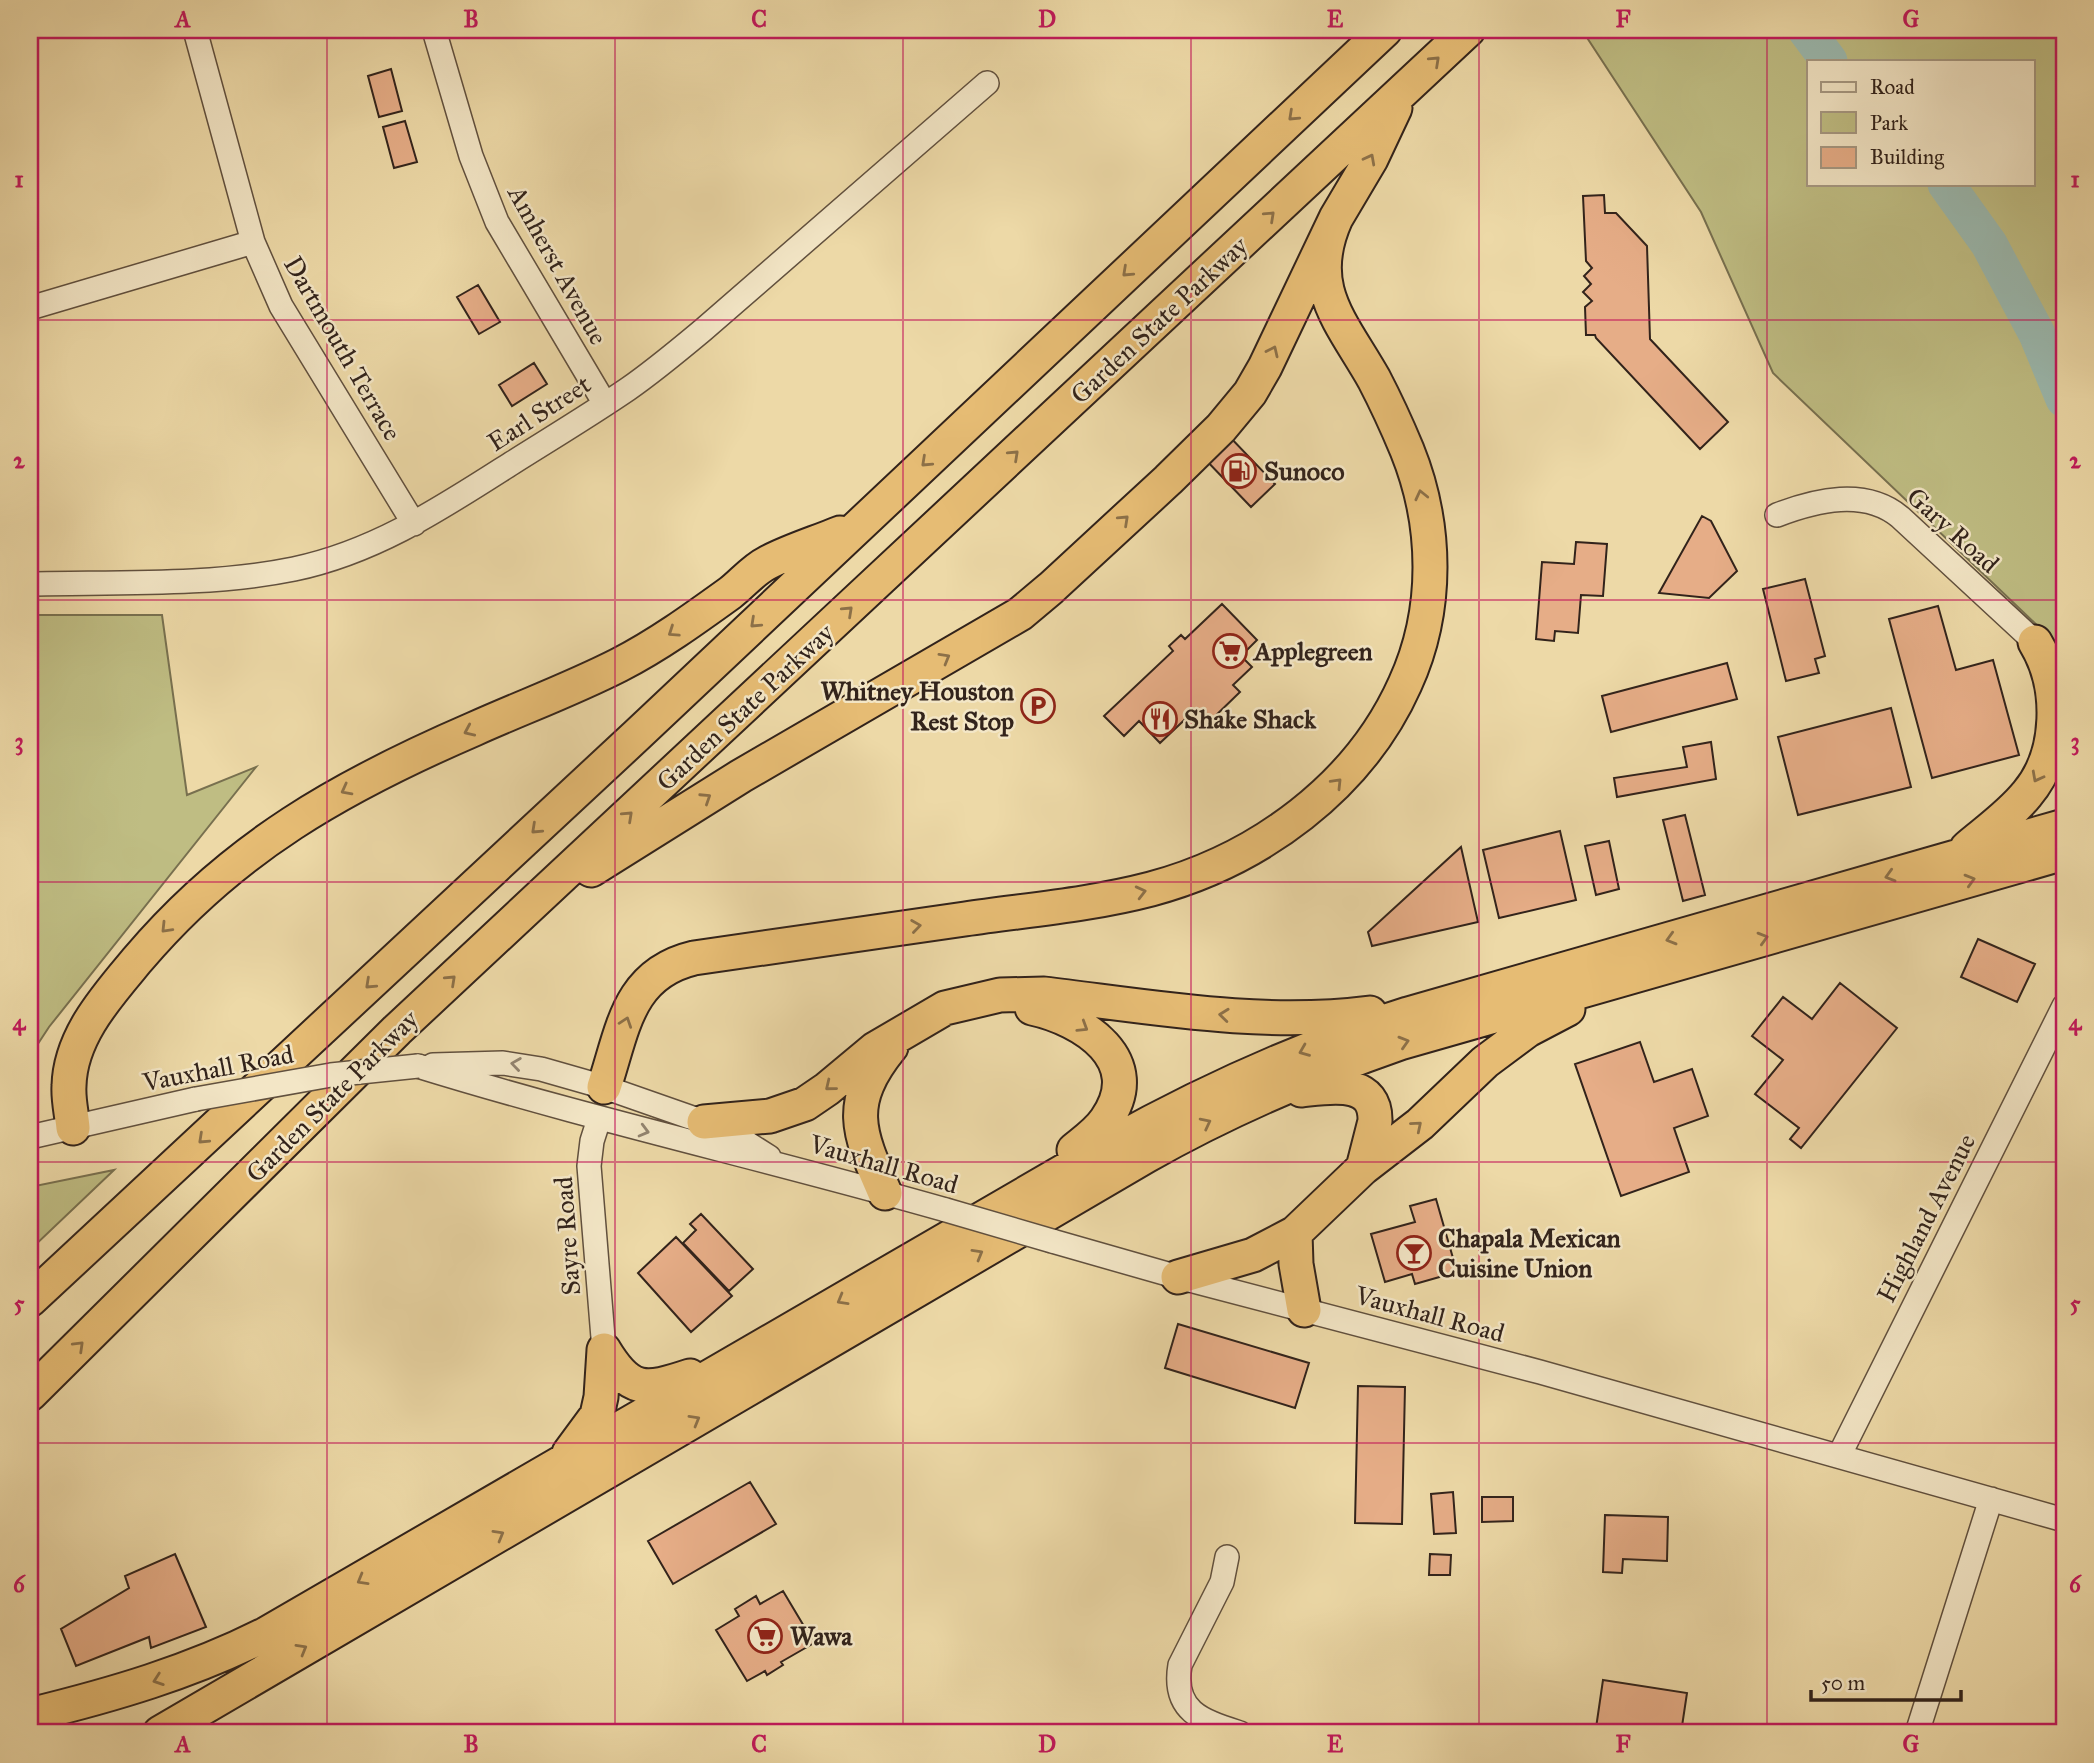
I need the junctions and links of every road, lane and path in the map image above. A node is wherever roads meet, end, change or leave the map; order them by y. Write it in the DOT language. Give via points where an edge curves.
graph roads {
  1 [pos="195,30"];
  2 [pos="434,30"];
  3 [pos="1385,30"];
  4 [pos="1468,30"];
  5 [pos="987,83"];
  6 [pos="1402,93"];
  7 [pos="1336,218"];
  8 [pos="253,242"];
  9 [pos="30,308"];
  10 [pos="605,404"];
  11 [pos="1777,515"];
  12 [pos="414,524"];
  13 [pos="858,525"];
  14 [pos="30,584"];
  15 [pos="2035,642"];
  16 [pos="2064,670"];
  17 [pos="2064,826"];
  18 [pos="2064,853"];
  19 [pos="1956,857"];
  20 [pos="524,912"];
  21 [pos="1632,976"];
  22 [pos="970,1001"];
  23 [pos="1438,1005"];
  24 [pos="2064,1006"];
  25 [pos="905,1032"];
  26 [pos="418,1066"];
  27 [pos="604,1087"];
  28 [pos="1271,1092"];
  29 [pos="507,1094"];
  30 [pos="599,1119"];
  31 [pos="704,1122"];
  32 [pos="73,1128"];
  33 [pos="30,1137"];
  34 [pos="781,1164"];
  35 [pos="1363,1168"];
  36 [pos="885,1193"];
  37 [pos="1007,1204"];
  38 [pos="1295,1233"];
  39 [pos="1178,1277"];
  40 [pos="30,1300"];
  41 [pos="1304,1310"];
  42 [pos="604,1350"];
  43 [pos="745,1356"];
  44 [pos="30,1394"];
  45 [pos="1839,1456"];
  46 [pos="561,1464"];
  47 [pos="1991,1499"];
  48 [pos="2063,1517"];
  49 [pos="1227,1557"];
  50 [pos="30,1715"];
  51 [pos="160,1733"];
  52 [pos="1240,1733"];
  53 [pos="1917,1733"];
  1 -- 8 [label="street, Dartmouth Terrace"];
  2 -- 10 [label="street, Amherst Avenue" via="471,156 497,222"];
  3 -- 13 [label="highway, Garden State Parkway, one-way"];
  6 -- 4 [label="highway, Garden State Parkway, one-way"];
  5 -- 10 [label="street, Earl Street" via="703,330"];
  7 -- 6 [label="highway, one-way"];
  20 -- 6 [label="highway, Garden State Parkway, one-way"];
  20 -- 7 [label="highway, one-way" via="741,776 1020,614 1051,588 1221,428 1250,393"];
  27 -- 7 [label="highway, one-way" via="633,1001 645,983 672,965 694,958 1150,890 1254,847 1301,815 1346,774 1378,735 1410,673 1423,631 1430,569 1426,523 1411,461 1383,397 1327,293 1323,263"];
  8 -- 9 [label="street"];
  8 -- 12 [label="street, Dartmouth Terrace" via="281,306"];
  10 -- 12 [label="street, Earl Street"];
  11 -- 15 [label="street, Gary Road" via="1830,500 1884,505"];
  12 -- 14 [label="street, Earl Street" via="337,558 257,576"];
  13 -- 32 [label="highway, one-way" via="765,564 666,638 622,663 372,776 248,853 150,945 96,1012 71,1072"];
  13 -- 40 [label="highway, Garden State Parkway, one-way"];
  15 -- 16 [label="highway"];
  15 -- 19 [label="highway, one-way" via="2048,669 2054,712 2046,759 2028,793"];
  17 -- 19 [label="highway"];
  21 -- 18 [label="highway, one-way"];
  19 -- 23 [label="highway, one-way"];
  44 -- 20 [label="highway, Garden State Parkway, one-way" via="300,1124"];
  28 -- 21 [label="highway, one-way" via="1400,1044"];
  35 -- 21 [label="highway, one-way" via="1514,1040"];
  23 -- 22 [label="highway, one-way" via="1287,1019 1223,1016 1044,994"];
  22 -- 25 [label="highway" via="934,1013"];
  22 -- 37 [label="highway, one-way" via="1028,1007 1071,1020 1103,1044 1119,1081 1111,1112 1098,1130"];
  23 -- 37 [label="highway, one-way" via="1340,1037 1227,1084 1139,1128"];
  24 -- 45 [label="street, Highland Avenue"];
  25 -- 31 [label="highway, one-way" via="867,1055 805,1104 770,1116"];
  25 -- 36 [label="highway" via="871,1076 860,1112 864,1145"];
  27 -- 26 [label="street, Vauxhall Road, one-way" via="515,1063"];
  26 -- 29 [label="street, Vauxhall Road"];
  26 -- 32 [label="street, Vauxhall Road, bridge" via="331,1075"];
  27 -- 29 [label="street"];
  27 -- 31 [label="street, Vauxhall Road"];
  28 -- 35 [label="highway" via="1342,1087 1365,1095 1375,1114"];
  51 -- 28 [label="highway, one-way" via="1158,1150"];
  29 -- 30 [label="street, Vauxhall Road"];
  30 -- 34 [label="street, Vauxhall Road, one-way"];
  30 -- 42 [label="street, Sayre Road" via="589,1175"];
  31 -- 34 [label="street, Vauxhall Road"];
  32 -- 33 [label="street, Vauxhall Road"];
  34 -- 36 [label="street, Vauxhall Road"];
  35 -- 38 [label="highway"];
  36 -- 39 [label="street, Vauxhall Road, bridge"];
  37 -- 43 [label="highway, one-way"];
  38 -- 39 [label="highway" via="1253,1255"];
  38 -- 41 [label="highway"];
  39 -- 41 [label="street, Vauxhall Road"];
  41 -- 45 [label="street, Vauxhall Road"];
  42 -- 43 [label="highway" via="623,1377 638,1387 667,1384"];
  42 -- 46 [label="highway" via="597,1415"];
  43 -- 46 [label="highway"];
  45 -- 47 [label="street, Vauxhall Road"];
  46 -- 50 [label="highway, one-way" via="234,1650 145,1684"];
  47 -- 48 [label="street, Vauxhall Road"];
  47 -- 53 [label="street"];
  49 -- 52 [label="street" via="1222,1582 1180,1665 1178,1679 1185,1705 1195,1716"];
}
